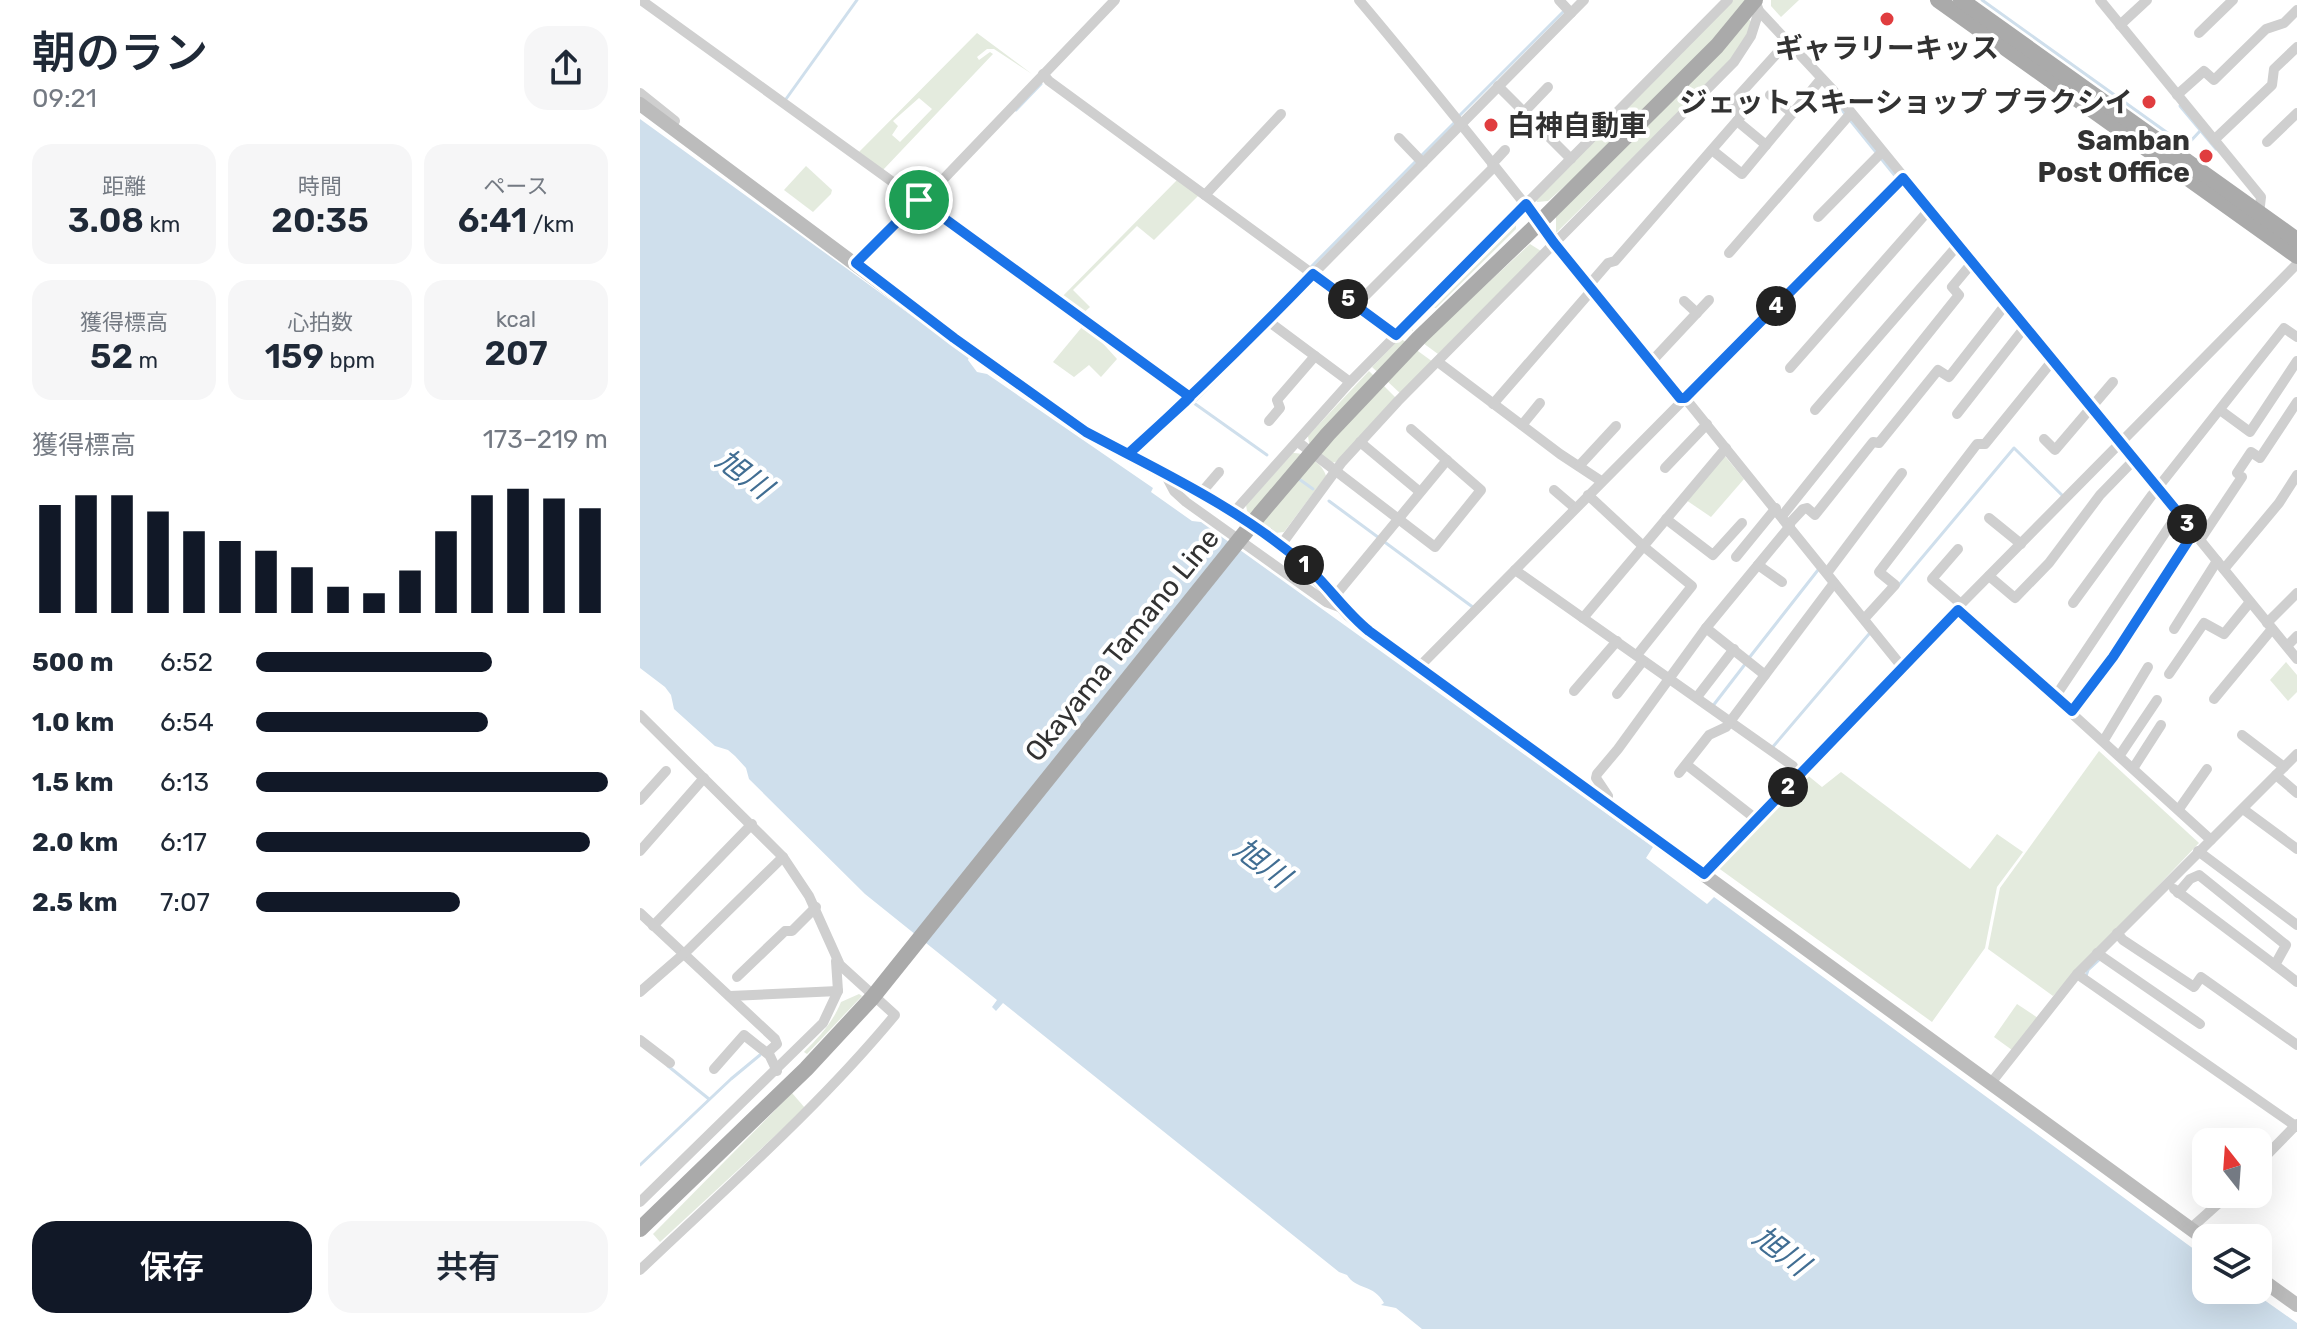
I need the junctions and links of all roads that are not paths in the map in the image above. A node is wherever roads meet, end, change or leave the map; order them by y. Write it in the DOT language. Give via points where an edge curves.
graph roads {
  1 [pos="1115,0"];
  2 [pos="1359,0"];
  3 [pos="1584,0"];
  4 [pos="1728,0"];
  5 [pos="1938,0"];
  6 [pos="1961,0"];
  7 [pos="2100,0"];
  8 [pos="2147,0"];
  9 [pos="2233,0"];
  10 [pos="640,1"];
  11 [pos="1756,4"];
  12 [pos="1566,8"];
  13 [pos="2297,10"];
  14 [pos="1773,25"];
  15 [pos="2120,25"];
  16 [pos="1754,30"];
  17 [pos="2199,33"];
  18 [pos="1789,40"];
  19 [pos="2297,47"];
  20 [pos="1044,76"];
  21 [pos="1821,79"];
  22 [pos="1548,87"];
  23 [pos="1500,89"];
  24 [pos="640,93"];
  25 [pos="1770,95"];
  26 [pos="2177,95"];
  27 [pos="640,104"];
  28 [pos="1524,112"];
  29 [pos="1792,113"];
  30 [pos="2297,113"];
  31 [pos="1281,114"];
  32 [pos="1848,116"];
  33 [pos="1459,120"];
  34 [pos="1737,121"];
  35 [pos="670,127"];
  36 [pos="1399,138"];
  37 [pos="2214,140"];
  38 [pos="2267,142"];
  39 [pos="1766,145"];
  40 [pos="1505,150"];
  41 [pos="1712,150"];
  42 [pos="1880,154"];
  43 [pos="1571,159"];
  44 [pos="1420,160"];
  45 [pos="1493,166"];
  46 [pos="1903,178"];
  47 [pos="1205,195"];
  48 [pos="919,202"];
  49 [pos="1526,204"];
  50 [pos="1929,210"];
  51 [pos="2259,214"];
  52 [pos="1818,217"];
  53 [pos="1540,222"];
  54 [pos="1554,243"];
  55 [pos="1958,245"];
  56 [pos="1729,253"];
  57 [pos="2297,253"];
  58 [pos="856,263"];
  59 [pos="1972,263"];
  60 [pos="1313,274"];
  61 [pos="1591,287"];
  62 [pos="1709,300"];
  63 [pos="1684,301"];
  64 [pos="1356,305"];
  65 [pos="2004,306"];
  66 [pos="1697,313"];
  67 [pos="1271,323"];
  68 [pos="2023,330"];
  69 [pos="1396,335"];
  70 [pos="2297,337"];
  71 [pos="1315,356"];
  72 [pos="2297,361"];
  73 [pos="1438,362"];
  74 [pos="1651,362"];
  75 [pos="2051,363"];
  76 [pos="1790,368"];
  77 [pos="1350,382"];
  78 [pos="2113,382"];
  79 [pos="1685,398"];
  80 [pos="1188,399"];
  81 [pos="2297,402"];
  82 [pos="1540,403"];
  83 [pos="1493,404"];
  84 [pos="1815,410"];
  85 [pos="2089,410"];
  86 [pos="2220,410"];
  87 [pos="1957,414"];
  88 [pos="1269,421"];
  89 [pos="1522,425"];
  90 [pos="1616,426"];
  91 [pos="1705,426"];
  92 [pos="1411,429"];
  93 [pos="2044,439"];
  94 [pos="1298,442"];
  95 [pos="1360,442"];
  96 [pos="2120,443"];
  97 [pos="1724,450"];
  98 [pos="1128,454"];
  99 [pos="1447,460"];
  100 [pos="2132,462"];
  101 [pos="1579,466"];
  102 [pos="1665,468"];
  103 [pos="1164,472"];
  104 [pos="1219,472"];
  105 [pos="1335,473"];
  106 [pos="1902,473"];
  107 [pos="2297,475"];
  108 [pos="1601,481"];
  109 [pos="2086,481"];
  110 [pos="1554,490"];
  111 [pos="2156,491"];
  112 [pos="1420,492"];
  113 [pos="1201,493"];
  114 [pos="2100,495"];
  115 [pos="1590,497"];
  116 [pos="1575,508"];
  117 [pos="1233,513"];
  118 [pos="1398,518"];
  119 [pos="1989,518"];
  120 [pos="1666,519"];
  121 [pos="1783,519"];
  122 [pos="2173,521"];
  123 [pos="1742,523"];
  124 [pos="2194,536"];
  125 [pos="2021,544"];
  126 [pos="1281,545"];
  127 [pos="1643,546"];
  128 [pos="1958,549"];
  129 [pos="1736,557"];
  130 [pos="1758,565"];
  131 [pos="2217,565"];
  132 [pos="1517,571"];
  133 [pos="1831,578"];
  134 [pos="1991,578"];
  135 [pos="1782,582"];
  136 [pos="2297,593"];
  137 [pos="1334,597"];
  138 [pos="2073,603"];
  139 [pos="2248,605"];
  140 [pos="1344,609"];
  141 [pos="1957,610"];
  142 [pos="1583,618"];
  143 [pos="1864,619"];
  144 [pos="1706,628"];
  145 [pos="2174,629"];
  146 [pos="2269,629"];
  147 [pos="2297,636"];
  148 [pos="1614,644"];
  149 [pos="2287,646"];
  150 [pos="1734,649"];
  151 [pos="2297,659"];
  152 [pos="1640,661"];
  153 [pos="1900,665"];
  154 [pos="2148,667"];
  155 [pos="1418,668"];
  156 [pos="2169,674"];
  157 [pos="1765,675"];
  158 [pos="1668,681"];
  159 [pos="1574,691"];
  160 [pos="1617,694"];
  161 [pos="1697,697"];
  162 [pos="2055,697"];
  163 [pos="2214,699"];
  164 [pos="2157,700"];
  165 [pos="2072,711"];
  166 [pos="640,715"];
  167 [pos="1728,724"];
  168 [pos="2161,725"];
  169 [pos="2242,735"];
  170 [pos="2104,740"];
  171 [pos="2297,754"];
  172 [pos="2120,755"];
  173 [pos="2134,767"];
  174 [pos="2207,769"];
  175 [pos="666,771"];
  176 [pos="1793,772"];
  177 [pos="2280,775"];
  178 [pos="704,778"];
  179 [pos="2297,793"];
  180 [pos="640,800"];
  181 [pos="1604,803"];
  182 [pos="2179,809"];
  183 [pos="2245,811"];
  184 [pos="1756,819"];
  185 [pos="752,824"];
  186 [pos="2211,840"];
  187 [pos="2297,849"];
  188 [pos="640,851"];
  189 [pos="2201,854"];
  190 [pos="783,857"];
  191 [pos="1704,874"];
  192 [pos="2185,874"];
  193 [pos="2172,887"];
  194 [pos="816,907"];
  195 [pos="640,913"];
  196 [pos="2297,925"];
  197 [pos="653,926"];
  198 [pos="2120,936"];
  199 [pos="683,953"];
  200 [pos="834,953"];
  201 [pos="2100,956"];
  202 [pos="2275,965"];
  203 [pos="2077,974"];
  204 [pos="737,977"];
  205 [pos="2297,982"];
  206 [pos="860,984"];
  207 [pos="838,990"];
  208 [pos="640,992"];
  209 [pos="730,996"];
  210 [pos="2200,1024"];
  211 [pos="640,1040"];
  212 [pos="2297,1045"];
  213 [pos="768,1054"];
  214 [pos="670,1063"];
  215 [pos="714,1069"];
  216 [pos="777,1071"];
  217 [pos="1991,1083"];
  218 [pos="2297,1126"];
  219 [pos="2272,1150"];
  220 [pos="640,1202"];
  221 [pos="2213,1208"];
  222 [pos="640,1229"];
  223 [pos="2190,1229"];
  224 [pos="640,1270"];
  225 [pos="2272,1287"];
  226 [pos="2297,1305"];
  1 -- 20 [label="street"];
  2 -- 33 [label="street"];
  3 -- 12 [label="street"];
  4 -- 43 [label="street"];
  5 -- 57 [label="main road"];
  6 -- 51 [label="main road"];
  7 -- 15 [label="street"];
  8 -- 15 [label="street"];
  9 -- 17 [label="street"];
  10 -- 48 [label="street"];
  11 -- 14 [label="street"];
  11 -- 16 [label="street"];
  11 -- 53 [label="main road, Okayama Tamano Line"];
  12 -- 23 [label="street"];
  13 -- 26 [label="street" via="2284,23 2266,29 2214,80 2204,71"];
  14 -- 16 [label="street"];
  14 -- 18 [label="street"];
  15 -- 26 [label="street"];
  16 -- 54 [label="street" via="1734,62"];
  18 -- 21 [label="street"];
  18 -- 34 [label="street" via="1731,104 1742,115"];
  19 -- 37 [label="street" via="2274,69 2272,85"];
  20 -- 47 [label="street"];
  20 -- 48 [label="street"];
  21 -- 29 [label="street"];
  21 -- 32 [label="street"];
  22 -- 28 [label="street"];
  23 -- 28 [label="street"];
  23 -- 33 [label="street"];
  24 -- 35 [label="street" via="675,121"];
  25 -- 29 [label="street"];
  26 -- 37 [label="street"];
  27 -- 35 [label="street"];
  28 -- 43 [label="street"];
  29 -- 39 [label="street"];
  30 -- 38 [label="street"];
  31 -- 47 [label="street"];
  32 -- 42 [label="street"];
  32 -- 56 [label="street"];
  33 -- 44 [label="street"];
  33 -- 45 [label="street"];
  34 -- 39 [label="street"];
  34 -- 41 [label="street"];
  35 -- 58 [label="street"];
  36 -- 44 [label="street"];
  37 -- 51 [label="street" via="2261,197"];
  39 -- 41 [label="street" via="1742,174"];
  40 -- 45 [label="street"];
  41 -- 61 [label="street"];
  42 -- 46 [label="street"];
  42 -- 52 [label="street"];
  43 -- 49 [label="street"];
  44 -- 60 [label="street"];
  45 -- 49 [label="street"];
  45 -- 64 [label="street"];
  46 -- 50 [label="street"];
  46 -- 79 [label="street"];
  47 -- 60 [label="street"];
  48 -- 58 [label="street"];
  48 -- 80 [label="street"];
  49 -- 53 [label="street"];
  49 -- 69 [label="street"];
  50 -- 55 [label="street"];
  50 -- 76 [label="street"];
  51 -- 57 [label="main road"];
  53 -- 54 [label="street"];
  53 -- 222 [label="main road, Okayama Tamano Line" via="1328,434 872,998"];
  54 -- 61 [label="street"];
  54 -- 73 [label="street"];
  55 -- 59 [label="street"];
  55 -- 84 [label="street"];
  57 -- 96 [label="street"];
  58 -- 98 [label="street" via="1074,423"];
  59 -- 65 [label="street"];
  59 -- 121 [label="street" via="1952,287 1959,295"];
  60 -- 64 [label="street"];
  60 -- 67 [label="street"];
  61 -- 74 [label="street"];
  61 -- 83 [label="street"];
  62 -- 66 [label="street"];
  63 -- 66 [label="street"];
  64 -- 69 [label="street"];
  65 -- 68 [label="street"];
  65 -- 121 [label="street" via="1949,377 1938,370 1815,515 1807,508"];
  66 -- 74 [label="street"];
  67 -- 71 [label="street"];
  67 -- 80 [label="street"];
  68 -- 75 [label="street"];
  68 -- 87 [label="street"];
  69 -- 77 [label="street"];
  70 -- 86 [label="street" via="2284,328"];
  71 -- 77 [label="street"];
  71 -- 88 [label="street" via="1277,400 1280,408"];
  72 -- 86 [label="street" via="2250,432"];
  73 -- 83 [label="street"];
  73 -- 95 [label="street"];
  74 -- 79 [label="street"];
  75 -- 85 [label="street"];
  75 -- 143 [label="street" via="1985,444 1977,444 1879,572 1895,585"];
  77 -- 94 [label="street"];
  78 -- 85 [label="street"];
  79 -- 91 [label="street"];
  79 -- 108 [label="street"];
  80 -- 98 [label="street"];
  81 -- 124 [label="street" via="2260,458 2251,452"];
  82 -- 89 [label="street"];
  83 -- 89 [label="street"];
  85 -- 93 [label="street" via="2055,450"];
  85 -- 96 [label="street"];
  86 -- 111 [label="street"];
  89 -- 101 [label="street"];
  90 -- 101 [label="street"];
  91 -- 97 [label="street"];
  91 -- 102 [label="street"];
  92 -- 99 [label="street"];
  94 -- 105 [label="street"];
  94 -- 117 [label="street"];
  95 -- 105 [label="street"];
  95 -- 112 [label="street"];
  96 -- 100 [label="street"];
  96 -- 109 [label="street"];
  97 -- 120 [label="street"];
  97 -- 121 [label="street"];
  98 -- 103 [label="street"];
  99 -- 112 [label="street"];
  99 -- 118 [label="street" via="1481,490 1435,547"];
  100 -- 111 [label="street"];
  100 -- 114 [label="street"];
  101 -- 108 [label="street"];
  103 -- 113 [label="street"];
  103 -- 140 [label="street" via="1186,502 1326,602"];
  104 -- 113 [label="street"];
  105 -- 118 [label="street"];
  105 -- 126 [label="street"];
  106 -- 133 [label="street"];
  107 -- 131 [label="street" via="2279,503"];
  108 -- 115 [label="street"];
  109 -- 114 [label="street"];
  109 -- 125 [label="street"];
  110 -- 116 [label="street"];
  111 -- 124 [label="street"];
  111 -- 138 [label="street"];
  112 -- 118 [label="street"];
  113 -- 117 [label="street"];
  114 -- 134 [label="street" via="2015,598"];
  115 -- 116 [label="street"];
  115 -- 127 [label="street"];
  116 -- 132 [label="street"];
  117 -- 126 [label="street"];
  118 -- 137 [label="street"];
  119 -- 125 [label="street"];
  120 -- 123 [label="street" via="1713,555"];
  120 -- 127 [label="street"];
  121 -- 129 [label="street"];
  121 -- 130 [label="street"];
  121 -- 133 [label="street"];
  122 -- 162 [label="street"];
  124 -- 131 [label="street"];
  124 -- 165 [label="street"];
  125 -- 134 [label="street"];
  126 -- 137 [label="street"];
  127 -- 142 [label="street"];
  127 -- 152 [label="street" via="1692,586"];
  128 -- 141 [label="street" via="1932,579"];
  130 -- 135 [label="street"];
  130 -- 144 [label="street"];
  131 -- 139 [label="street"];
  131 -- 145 [label="street"];
  132 -- 142 [label="street"];
  132 -- 155 [label="street"];
  133 -- 143 [label="street"];
  133 -- 157 [label="street"];
  134 -- 141 [label="street"];
  136 -- 146 [label="street"];
  137 -- 140 [label="street"];
  139 -- 146 [label="street"];
  139 -- 156 [label="street" via="2224,634 2204,623"];
  140 -- 155 [label="street"];
  141 -- 153 [label="street"];
  141 -- 162 [label="street"];
  142 -- 148 [label="street"];
  143 -- 153 [label="street"];
  144 -- 150 [label="street"];
  144 -- 158 [label="street"];
  146 -- 149 [label="street"];
  146 -- 163 [label="street"];
  147 -- 149 [label="street"];
  148 -- 152 [label="street"];
  148 -- 159 [label="street"];
  149 -- 151 [label="street"];
  150 -- 157 [label="street"];
  150 -- 161 [label="street"];
  152 -- 158 [label="street"];
  152 -- 160 [label="street"];
  153 -- 176 [label="street"];
  154 -- 170 [label="street"];
  155 -- 181 [label="street"];
  157 -- 167 [label="street"];
  158 -- 161 [label="street"];
  158 -- 181 [label="street" via="1597,774 1608,796"];
  161 -- 167 [label="street"];
  162 -- 165 [label="street"];
  164 -- 172 [label="street"];
  165 -- 170 [label="street"];
  166 -- 178 [label="street"];
  167 -- 176 [label="street"];
  167 -- 184 [label="street" via="1709,735 1683,769"];
  168 -- 173 [label="street"];
  169 -- 177 [label="street"];
  170 -- 172 [label="street"];
  171 -- 177 [label="street"];
  172 -- 173 [label="street"];
  173 -- 182 [label="street"];
  174 -- 182 [label="street"];
  175 -- 180 [label="street"];
  176 -- 184 [label="street"];
  177 -- 179 [label="street"];
  177 -- 183 [label="street"];
  178 -- 185 [label="street"];
  178 -- 188 [label="street"];
  181 -- 191 [label="street"];
  182 -- 186 [label="street"];
  183 -- 186 [label="street"];
  183 -- 187 [label="street"];
  184 -- 191 [label="street"];
  185 -- 190 [label="street"];
  185 -- 197 [label="street"];
  186 -- 189 [label="street"];
  189 -- 192 [label="street"];
  189 -- 196 [label="street"];
  190 -- 194 [label="street"];
  190 -- 199 [label="street"];
  191 -- 217 [label="street"];
  192 -- 193 [label="street"];
  192 -- 202 [label="street" via="2199,875 2286,945"];
  193 -- 198 [label="street"];
  193 -- 202 [label="street"];
  194 -- 200 [label="street"];
  194 -- 204 [label="street"];
  195 -- 197 [label="street"];
  197 -- 199 [label="street"];
  198 -- 201 [label="street"];
  198 -- 212 [label="street" via="2194,987 2201,977"];
  199 -- 208 [label="street"];
  199 -- 209 [label="street"];
  200 -- 206 [label="street"];
  200 -- 207 [label="street"];
  201 -- 203 [label="street"];
  201 -- 210 [label="street"];
  202 -- 205 [label="street"];
  203 -- 217 [label="street"];
  203 -- 218 [label="street"];
  206 -- 207 [label="street"];
  206 -- 224 [label="street" via="895,1015 774,1143"];
  207 -- 209 [label="street"];
  207 -- 216 [label="street" via="823,1023"];
  209 -- 213 [label="street" via="775,1039"];
  211 -- 214 [label="street"];
  213 -- 215 [label="street" via="744,1035"];
  213 -- 216 [label="street"];
  216 -- 220 [label="street"];
  217 -- 223 [label="street"];
  218 -- 219 [label="street"];
  221 -- 223 [label="street"];
  225 -- 226 [label="street"];
}
